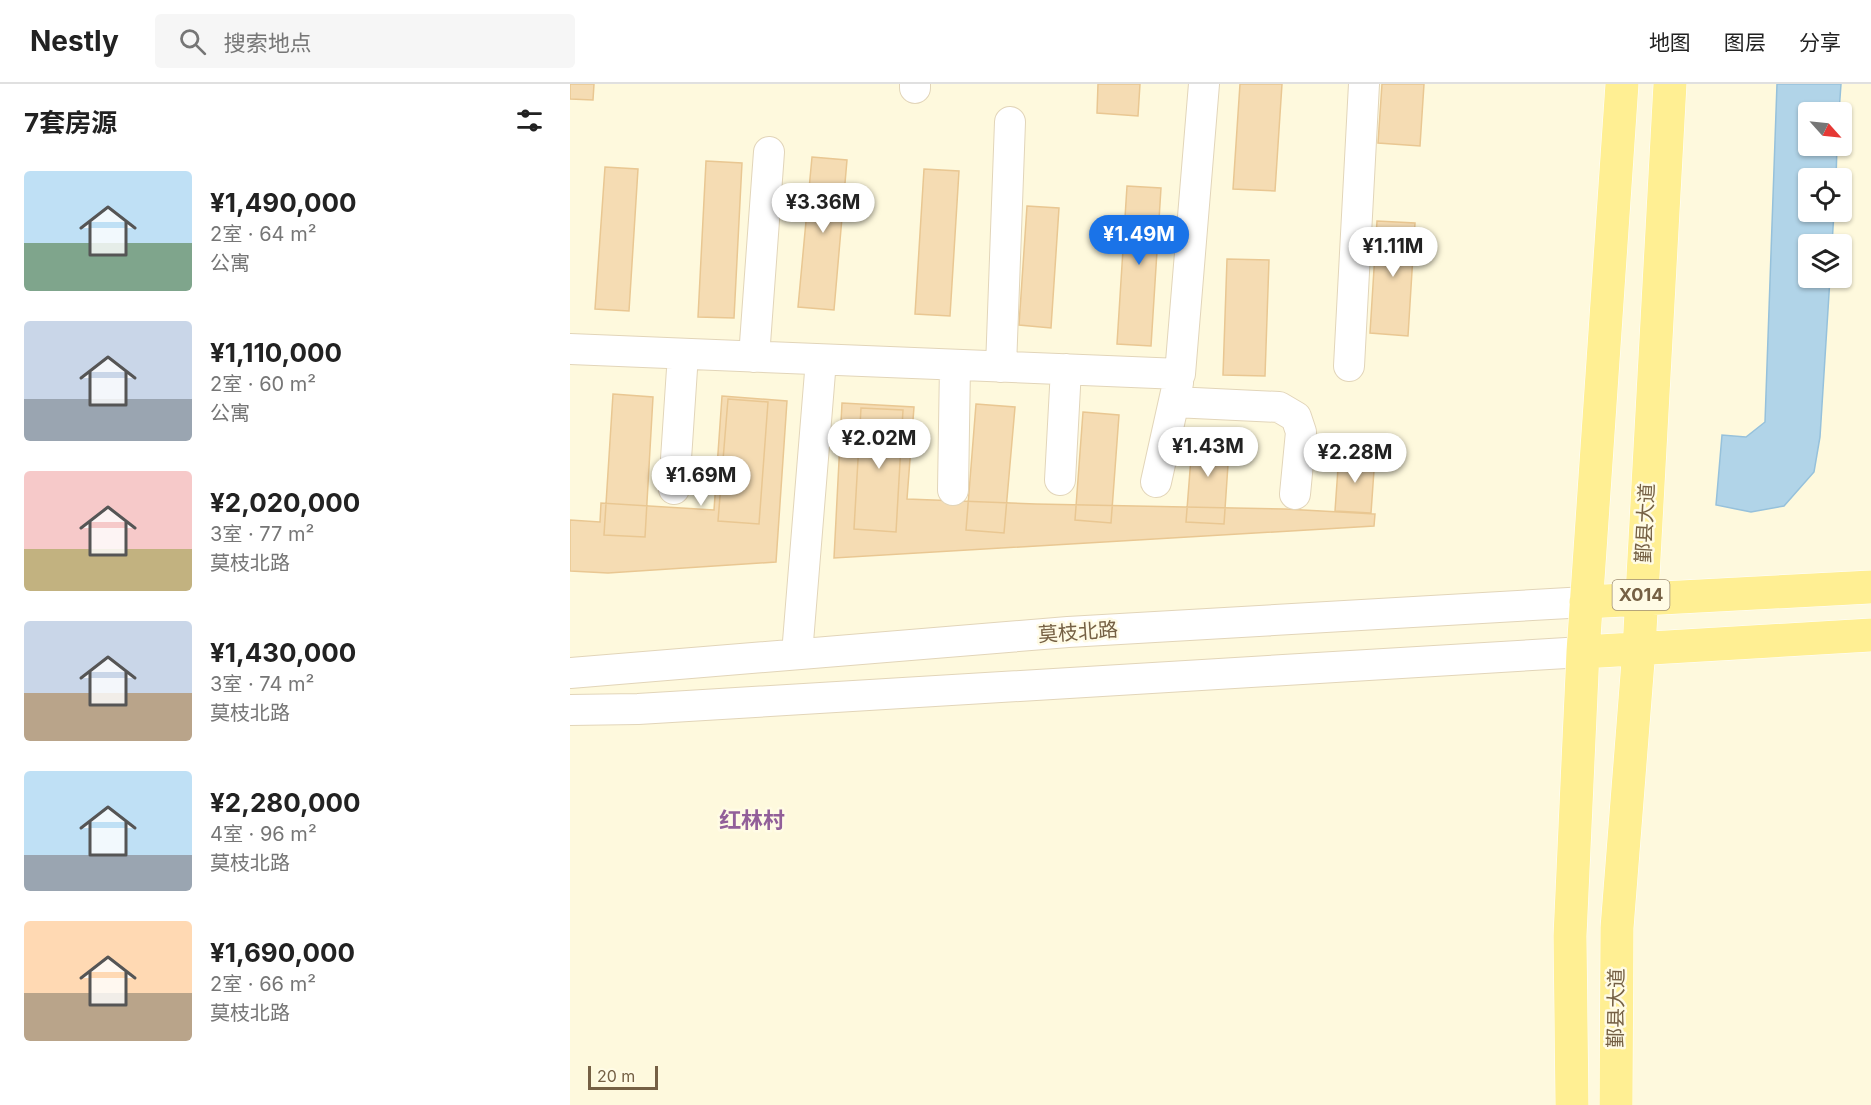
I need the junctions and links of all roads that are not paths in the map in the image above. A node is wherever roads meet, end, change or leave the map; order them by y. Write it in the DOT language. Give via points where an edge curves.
graph roads {
  1 [pos="1204,84"];
  2 [pos="1364,84"];
  3 [pos="1622,84"];
  4 [pos="1670,84"];
  5 [pos="1010,122"];
  6 [pos="769,152"];
  7 [pos="570,349"];
  8 [pos="683,354"];
  9 [pos="754,357"];
  10 [pos="821,360"];
  11 [pos="955,365"];
  12 [pos="1349,366"];
  13 [pos="1001,367"];
  14 [pos="1066,369"];
  15 [pos="1177,388"];
  16 [pos="1060,480"];
  17 [pos="1156,482"];
  18 [pos="674,489"];
  19 [pos="953,490"];
  20 [pos="1295,494"];
  21 [pos="1871,587"];
  22 [pos="1641,599"];
  23 [pos="1586,603"];
  24 [pos="1871,635"];
  25 [pos="1639,649"];
  26 [pos="1583,652"];
  27 [pos="797,654"];
  28 [pos="570,672"];
  29 [pos="570,710"];
  30 [pos="1572,1105"];
  31 [pos="1616,1105"];
  1 -- 15 [label="street"];
  2 -- 12 [label="street"];
  3 -- 23 [label="main road, X014"];
  4 -- 22 [label="main road, 鄞县大道 / X014"];
  5 -- 13 [label="street"];
  6 -- 9 [label="street"];
  7 -- 8 [label="street"];
  8 -- 9 [label="street"];
  8 -- 18 [label="street"];
  9 -- 10 [label="street"];
  10 -- 11 [label="street"];
  10 -- 27 [label="street"];
  11 -- 13 [label="street"];
  11 -- 19 [label="street"];
  13 -- 14 [label="street"];
  14 -- 15 [label="street"];
  14 -- 16 [label="street"];
  15 -- 17 [label="street"];
  15 -- 20 [label="street" via="1279,408 1296,417 1301,432"];
  21 -- 22 [label="main road"];
  22 -- 23 [label="main road"];
  22 -- 25 [label="main road, 鄞县大道 / X014"];
  23 -- 26 [label="main road, X014"];
  23 -- 27 [label="street, 莫枝北路" via="1068,632"];
  24 -- 25 [label="main road"];
  25 -- 26 [label="main road"];
  25 -- 31 [label="main road, 鄞县大道 / X014" via="1617,927"];
  26 -- 29 [label="street"];
  26 -- 30 [label="main road, X014" via="1570,936"];
  27 -- 28 [label="street, 莫枝北路"];
}
